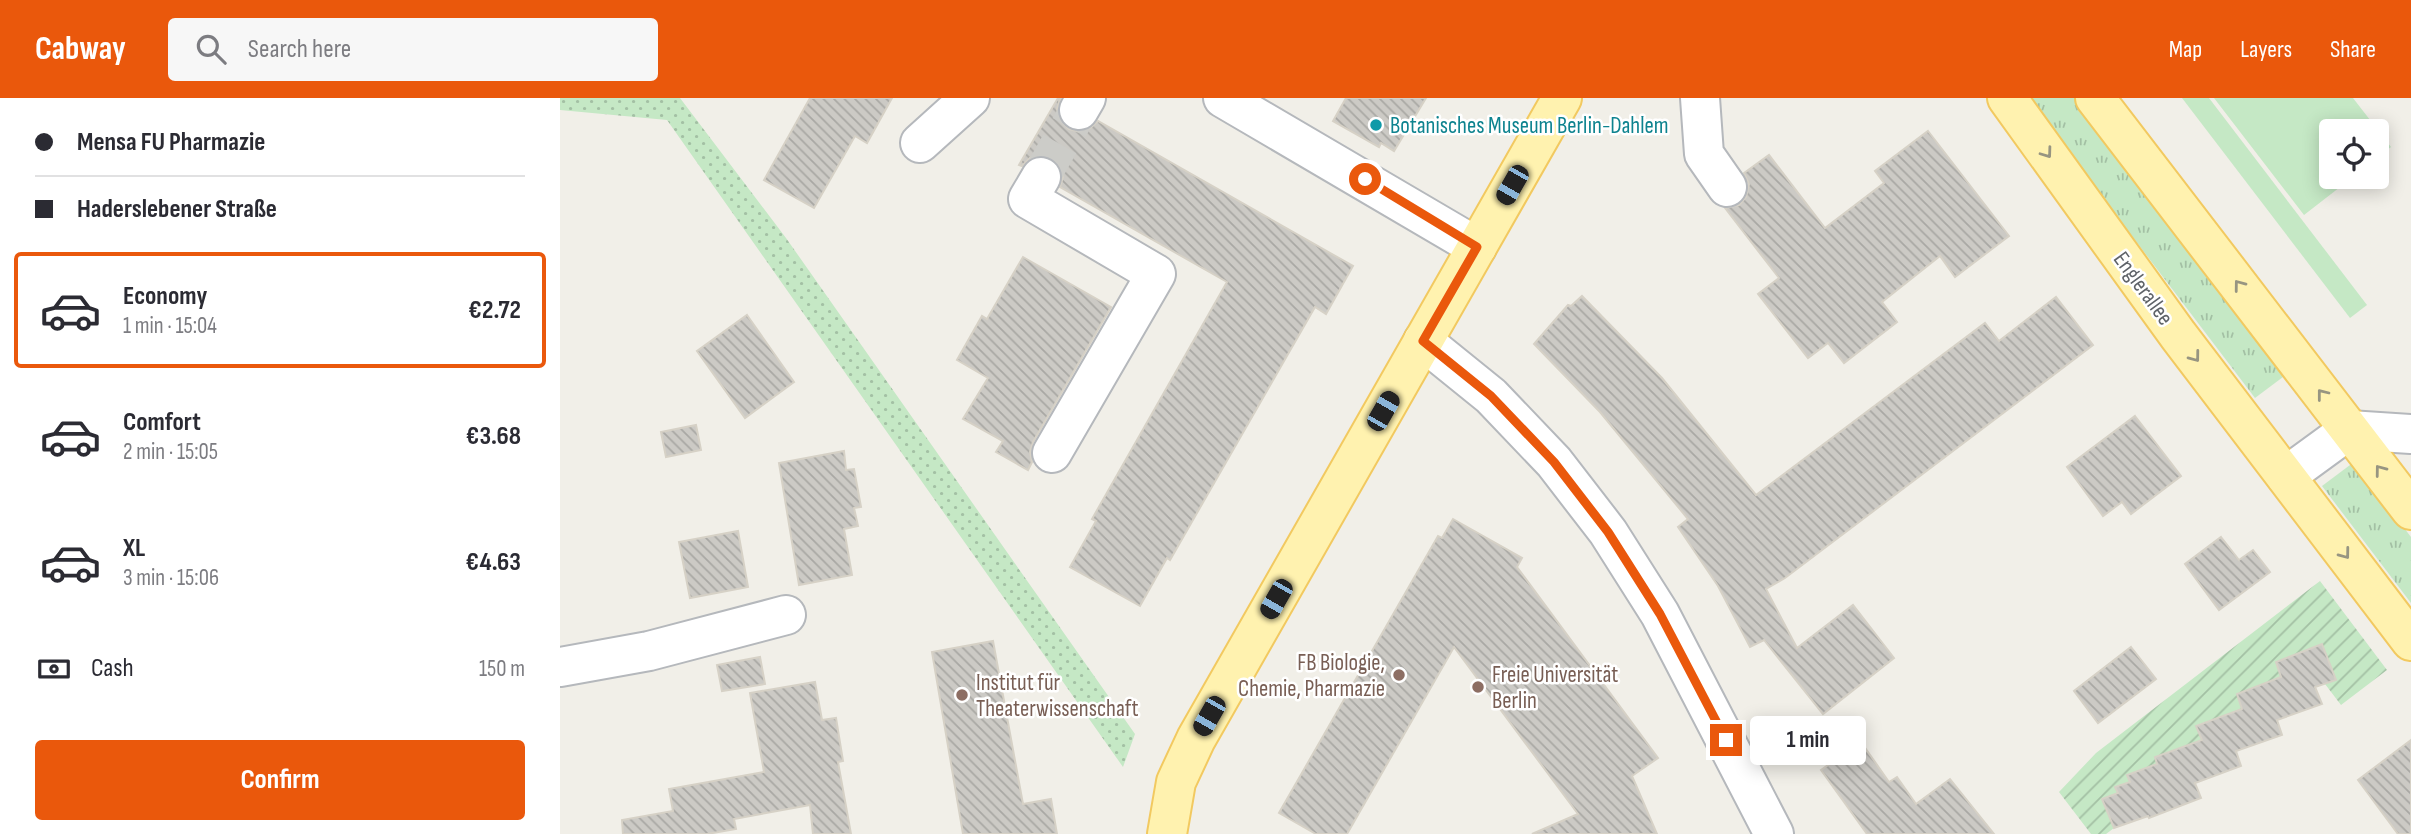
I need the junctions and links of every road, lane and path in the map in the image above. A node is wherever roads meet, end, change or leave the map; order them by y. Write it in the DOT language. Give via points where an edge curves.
graph roads {
  1 [pos="970,98"];
  2 [pos="1223,98"];
  3 [pos="1562,98"];
  4 [pos="1700,98"];
  5 [pos="2007,98"];
  6 [pos="2095,98"];
  7 [pos="920,144"];
  8 [pos="1041,177"];
  9 [pos="1727,187"];
  10 [pos="1477,247"];
  11 [pos="1423,341"];
  12 [pos="2349,429"];
  13 [pos="2411,433"];
  14 [pos="1052,453"];
  15 [pos="2286,476"];
  16 [pos="2411,510"];
  17 [pos="786,615"];
  18 [pos="2411,641"];
  19 [pos="560,667"];
  20 [pos="1167,834"];
  21 [pos="1773,834"];
  1 -- 7 [label="street"];
  2 -- 10 [label="street"];
  3 -- 10 [label="main road"];
  4 -- 9 [label="street" via="1704,154"];
  5 -- 15 [label="main road, Englerallee, one-way"];
  12 -- 6 [label="main road, one-way"];
  8 -- 14 [label="street" via="1028,199 1156,274"];
  10 -- 11 [label="main road"];
  11 -- 20 [label="main road" via="1196,739 1176,782"];
  11 -- 21 [label="street" via="1491,396 1554,462 1608,532 1660,614"];
  12 -- 13 [label="street"];
  12 -- 15 [label="street"];
  16 -- 12 [label="main road, one-way"];
  15 -- 18 [label="main road, Englerallee, one-way"];
  17 -- 19 [label="street" via="649,651"];
}
